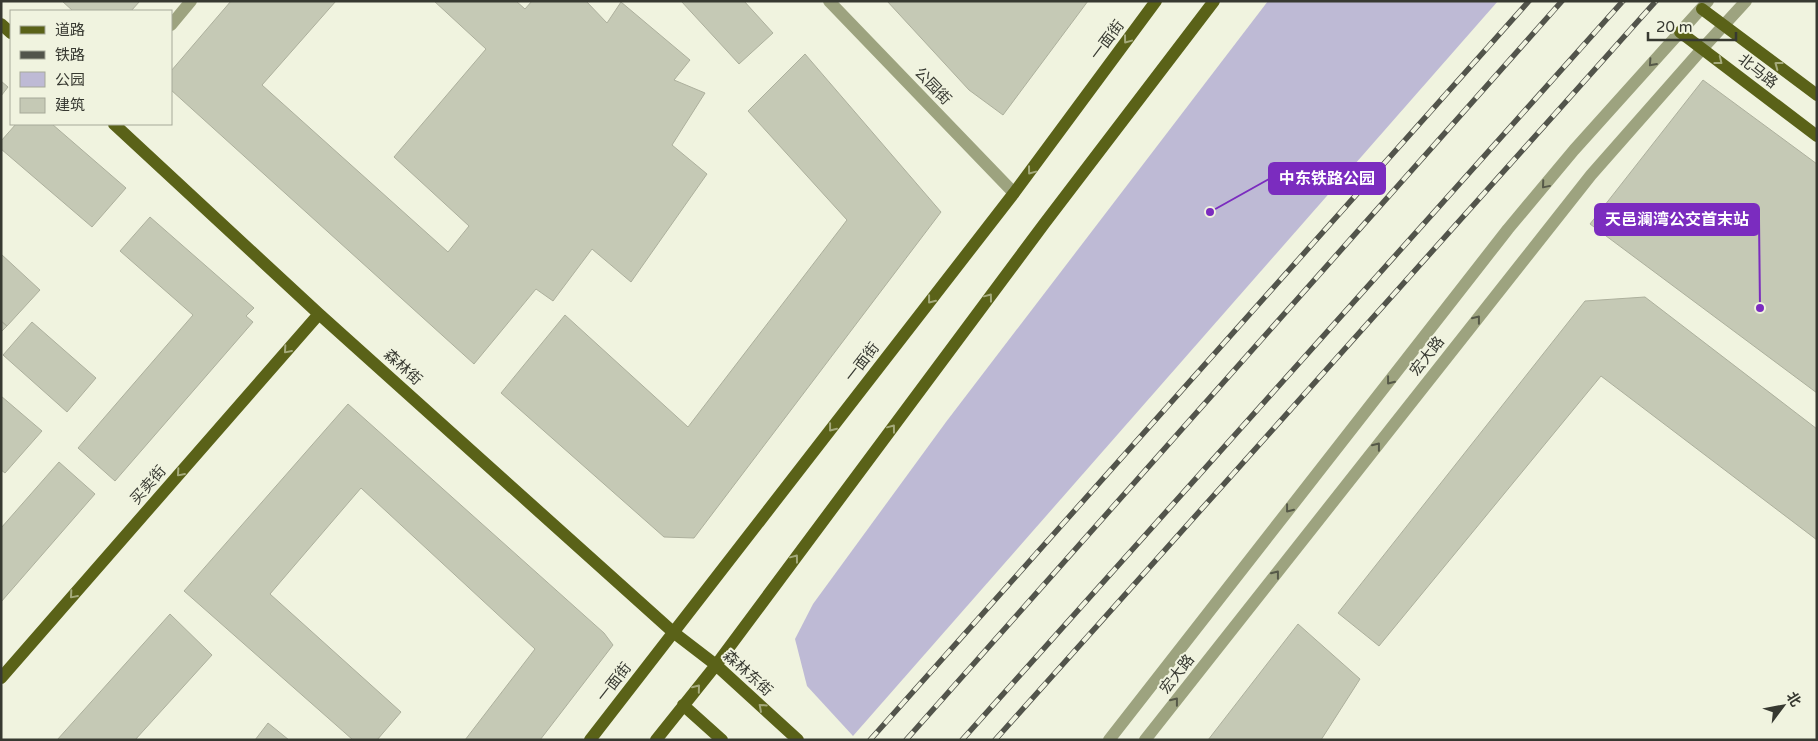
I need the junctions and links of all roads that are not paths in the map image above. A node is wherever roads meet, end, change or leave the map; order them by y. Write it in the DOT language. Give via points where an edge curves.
graph roads {
  1 [pos="191,1"];
  2 [pos="829,1"];
  3 [pos="1156,1"];
  4 [pos="1214,1"];
  5 [pos="1746,1"];
  6 [pos="1705,5"];
  7 [pos="172,23"];
  8 [pos="1724,26"];
  9 [pos="1680,32"];
  10 [pos="1702,48"];
  11 [pos="1817,94"];
  12 [pos="115,125"];
  13 [pos="1817,136"];
  14 [pos="1014,193"];
  15 [pos="319,314"];
  16 [pos="673,632"];
  17 [pos="716,665"];
  18 [pos="1,678"];
  19 [pos="683,705"];
  20 [pos="590,740"];
  21 [pos="656,740"];
  22 [pos="722,740"];
  23 [pos="798,740"];
  24 [pos="1109,740"];
  25 [pos="1145,740"];
  1 -- 7 [label="street"];
  2 -- 14 [label="street, 公园街"];
  3 -- 14 [label="main road, 一面街, one-way"];
  17 -- 4 [label="main road, one-way"];
  5 -- 8 [label="street, 宏大路"];
  6 -- 8 [label="main road, 北马路"];
  6 -- 9 [label="street, 宏大路"];
  8 -- 10 [label="street, 宏大路"];
  11 -- 8 [label="main road, 北马路, one-way"];
  9 -- 10 [label="main road, 北马路"];
  9 -- 24 [label="street, 宏大路, one-way" via="1508,229"];
  10 -- 13 [label="main road, 北马路, one-way"];
  25 -- 10 [label="street, 宏大路, one-way" via="1591,175"];
  12 -- 15 [label="main road, 森林街"];
  14 -- 16 [label="main road, 一面街, one-way"];
  15 -- 16 [label="main road, 森林街"];
  15 -- 18 [label="main road, 买卖街, one-way"];
  16 -- 17 [label="main road, 森林东街"];
  16 -- 20 [label="main road, 一面街"];
  19 -- 17 [label="main road, one-way"];
  23 -- 17 [label="main road, 森林东街, one-way"];
  19 -- 21 [label="main road"];
  19 -- 22 [label="main road"];
}
